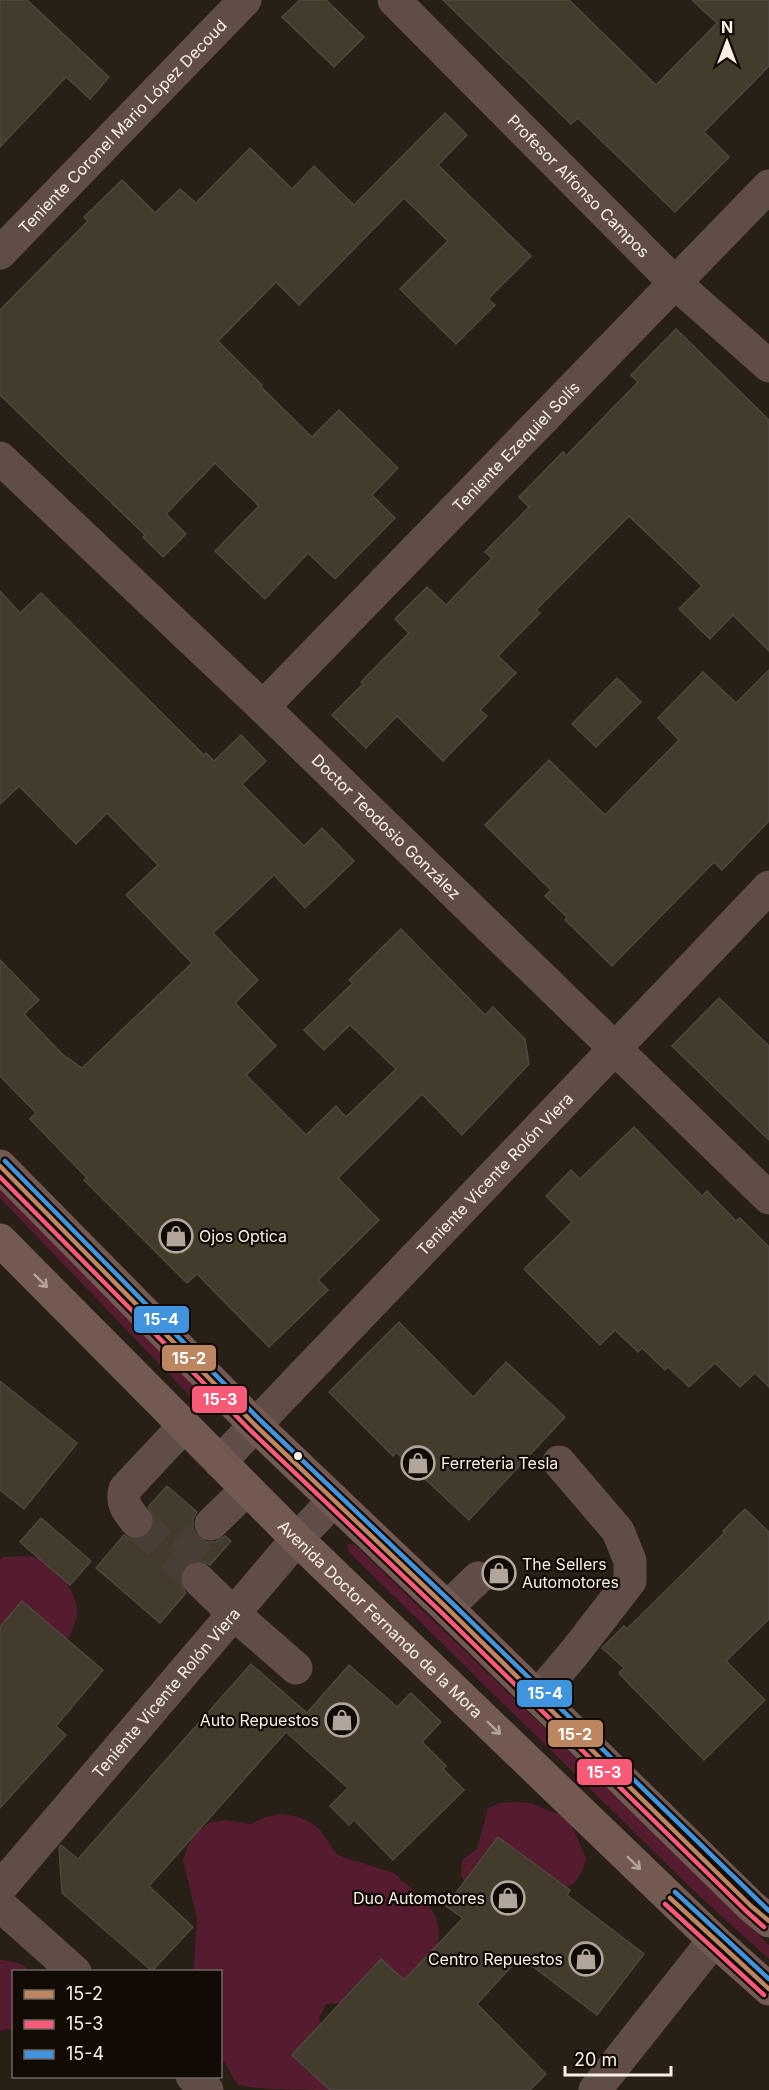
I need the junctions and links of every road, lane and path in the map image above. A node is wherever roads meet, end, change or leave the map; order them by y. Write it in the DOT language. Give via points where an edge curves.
graph roads {
  1 [pos="245,0"];
  2 [pos="394,0"];
  3 [pos="769,186"];
  4 [pos="0,253"];
  5 [pos="674,282"];
  6 [pos="769,366"];
  7 [pos="0,458"];
  8 [pos="263,707"];
  9 [pos="769,887"];
  10 [pos="616,1047"];
  11 [pos="0,1166"];
  12 [pos="769,1198"];
  13 [pos="0,1240"];
  14 [pos="255,1425"];
  15 [pos="184,1426"];
  16 [pos="220,1462"];
  17 [pos="559,1462"];
  18 [pos="248,1489"];
  19 [pos="334,1500"];
  20 [pos="136,1521"];
  21 [pos="211,1524"];
  22 [pos="297,1539"];
  23 [pos="478,1578"];
  24 [pos="198,1580"];
  25 [pos="447,1608"];
  26 [pos="234,1614"];
  27 [pos="296,1668"];
  28 [pos="537,1697"];
  29 [pos="0,1888"];
  30 [pos="0,1905"];
  31 [pos="769,1921"];
  32 [pos="714,1940"];
  33 [pos="74,1970"];
  34 [pos="769,1989"];
  35 [pos="194,2078"];
  36 [pos="207,2090"];
  37 [pos="595,2090"];
  1 -- 4 [label="street, Teniente Coronel Mario López Decoud"];
  2 -- 5 [label="street, Profesor Alfonso Campos"];
  3 -- 5 [label="street, Teniente Ezequiel Solís"];
  5 -- 6 [label="street, Profesor Alfonso Campos"];
  5 -- 8 [label="street, Teniente Ezequiel Solís"];
  7 -- 8 [label="street, Doctor Teodosio González"];
  8 -- 10 [label="street, Doctor Teodosio González"];
  9 -- 10 [label="street, Teniente Vicente Rolón Viera"];
  10 -- 12 [label="street, Doctor Teodosio González"];
  10 -- 14 [label="street, Teniente Vicente Rolón Viera"];
  11 -- 14 [label="highway"];
  13 -- 15 [label="highway, Avenida Doctor Fernando de la Mora, one-way"];
  14 -- 16 [label="street, Teniente Vicente Rolón Viera"];
  14 -- 19 [label="highway"];
  15 -- 16 [label="highway, Avenida Doctor Fernando de la Mora"];
  15 -- 20 [label="street" via="125,1489 124,1506"];
  16 -- 18 [label="highway, Avenida Doctor Fernando de la Mora"];
  17 -- 28 [label="street" via="618,1531 630,1561 630,1581"];
  18 -- 21 [label="street"];
  18 -- 22 [label="highway, Avenida Doctor Fernando de la Mora"];
  19 -- 22 [label="street, Teniente Vicente Rolón Viera"];
  19 -- 25 [label="highway"];
  22 -- 26 [label="street, Teniente Vicente Rolón Viera"];
  22 -- 32 [label="highway, Avenida Doctor Fernando de la Mora, one-way"];
  23 -- 25 [label="street"];
  24 -- 26 [label="street"];
  25 -- 28 [label="highway"];
  26 -- 27 [label="street"];
  26 -- 29 [label="street, Teniente Vicente Rolón Viera"];
  28 -- 31 [label="highway"];
  30 -- 33 [label="street"];
  32 -- 34 [label="highway, Avenida Doctor Fernando de la Mora"];
  32 -- 37 [label="street"];
  35 -- 36 [label="street"];
}
